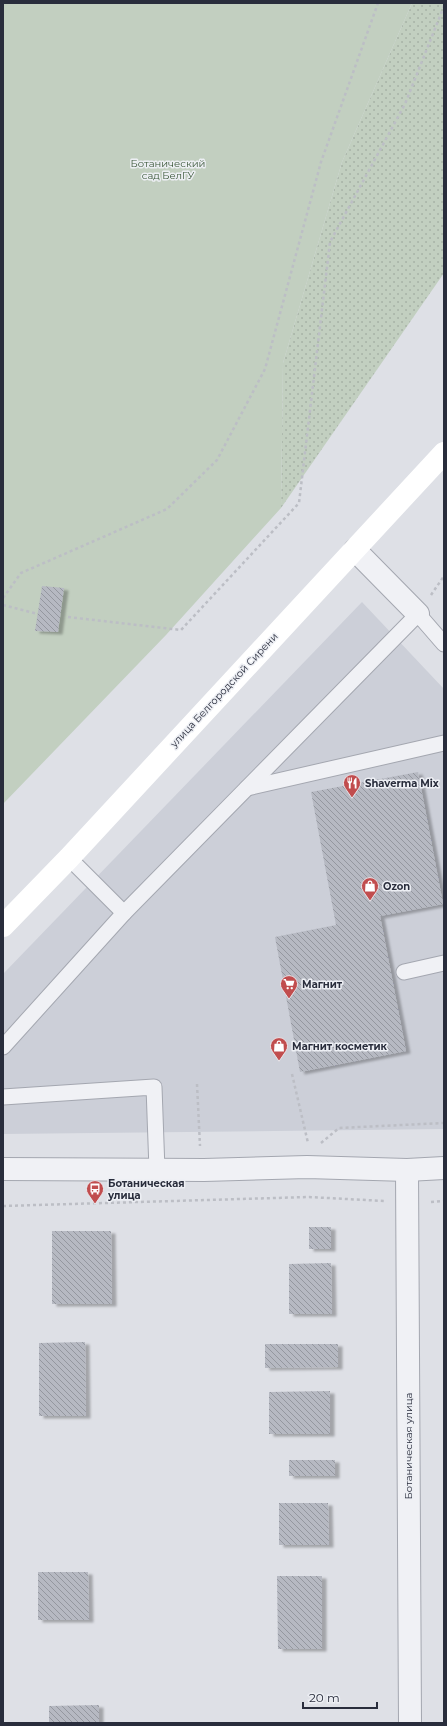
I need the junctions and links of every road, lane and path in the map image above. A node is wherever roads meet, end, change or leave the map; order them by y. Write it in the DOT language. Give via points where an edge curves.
graph roads {
  1 [pos="378,3"];
  2 [pos="444,6"];
  3 [pos="444,453"];
  4 [pos="355,550"];
  5 [pos="3,598"];
  6 [pos="3,605"];
  7 [pos="38,614"];
  8 [pos="418,614"];
  9 [pos="68,617"];
  10 [pos="444,644"];
  11 [pos="444,743"];
  12 [pos="248,788"];
  13 [pos="69,858"];
  14 [pos="124,913"];
  15 [pos="3,926"];
  16 [pos="444,964"];
  17 [pos="404,972"];
  18 [pos="3,1047"];
  19 [pos="292,1074"];
  20 [pos="197,1084"];
  21 [pos="3,1097"];
  22 [pos="444,1123"];
  23 [pos="308,1145"];
  24 [pos="316,1148"];
  25 [pos="444,1168"];
  26 [pos="3,1169"];
  27 [pos="157,1170"];
  28 [pos="204,1170"];
  29 [pos="407,1170"];
  30 [pos="444,1201"];
  31 [pos="407,1202"];
  32 [pos="3,1206"];
  33 [pos="410,1723"];
  1 -- 5 [label="path" via="321,162 265,369 217,460 166,509 21,573"];
  2 -- 9 [label="path" via="406,104 330,242 299,503 181,630"];
  3 -- 4 [label="main road, улица Белгородской Сирени"];
  4 -- 8 [label="street"];
  4 -- 13 [label="main road, улица Белгородской Сирени"];
  6 -- 7 [label="path"];
  8 -- 10 [label="lane"];
  8 -- 12 [label="lane"];
  11 -- 12 [label="lane"];
  12 -- 14 [label="lane"];
  13 -- 14 [label="lane"];
  13 -- 15 [label="main road, улица Белгородской Сирени"];
  14 -- 18 [label="lane"];
  16 -- 17 [label="lane"];
  19 -- 23 [label="path"];
  20 -- 28 [label="path" via="200,1147"];
  21 -- 27 [label="lane" via="154,1087"];
  22 -- 24 [label="path" via="339,1128"];
  25 -- 29 [label="street"];
  26 -- 27 [label="street"];
  27 -- 28 [label="street"];
  28 -- 29 [label="street" via="307,1167"];
  29 -- 31 [label="street, Ботаническая улица"];
  30 -- 31 [label="path"];
  31 -- 32 [label="path" via="309,1197"];
  31 -- 33 [label="street, Ботаническая улица"];
}
